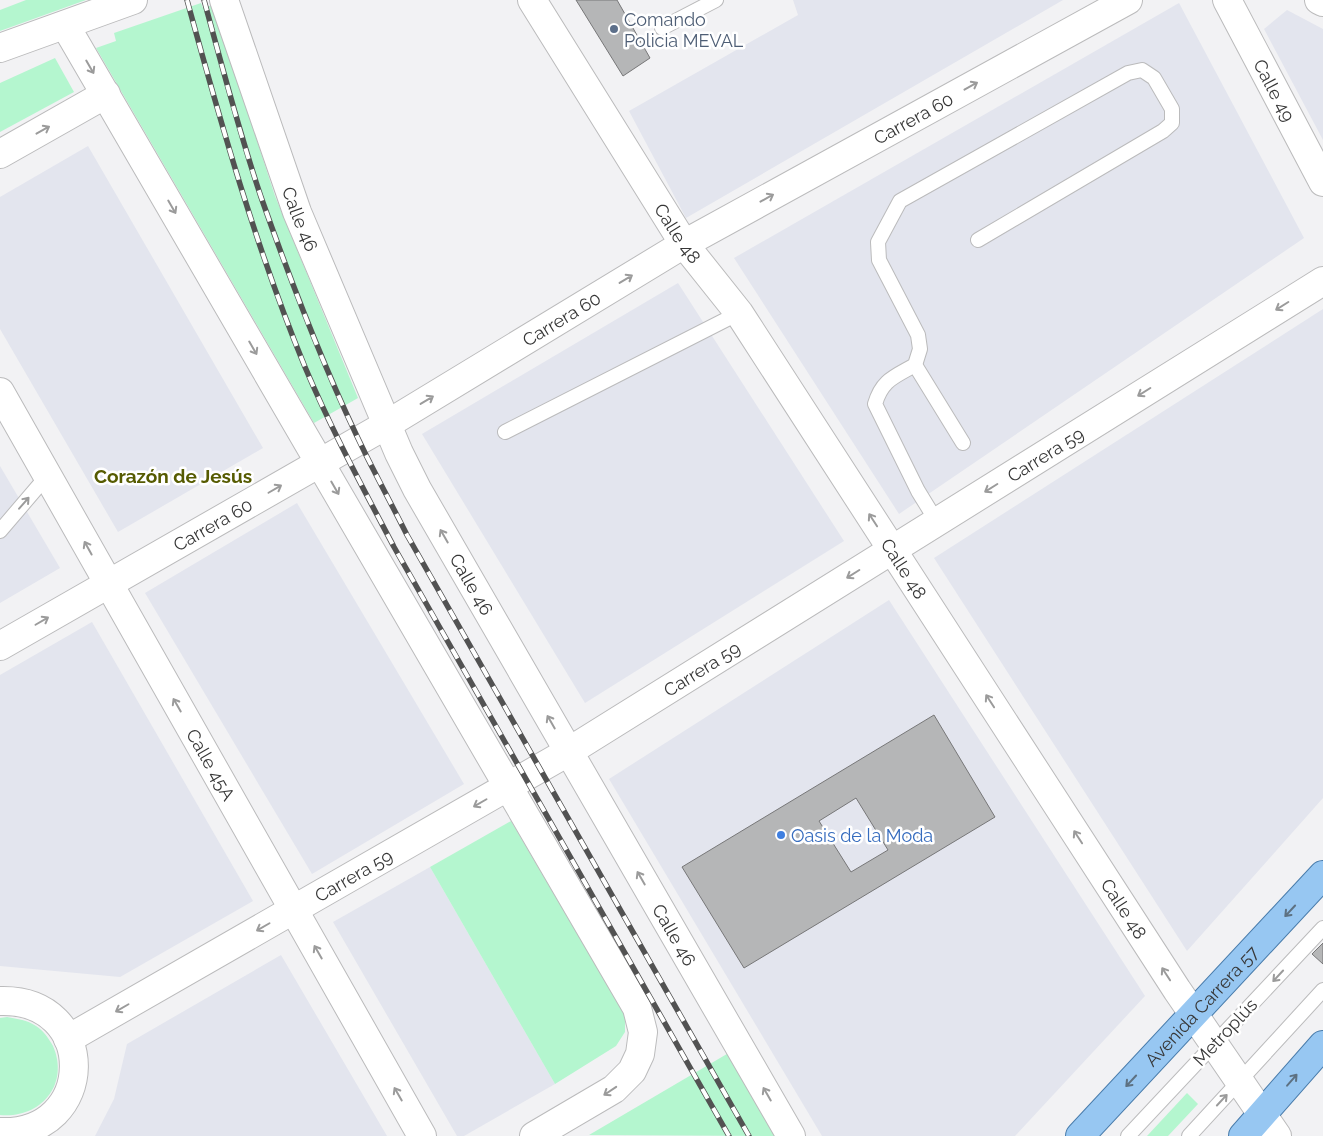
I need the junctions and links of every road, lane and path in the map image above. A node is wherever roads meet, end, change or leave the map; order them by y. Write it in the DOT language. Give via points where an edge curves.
graph roads {
  1 [pos="133,0"];
  2 [pos="224,0"];
  3 [pos="532,0"];
  4 [pos="716,0"];
  5 [pos="1128,0"];
  6 [pos="1227,0"];
  7 [pos="1320,0"];
  8 [pos="1323,2"];
  9 [pos="65,25"];
  10 [pos="662,28"];
  11 [pos="0,48"];
  12 [pos="106,94"];
  13 [pos="0,154"];
  14 [pos="1323,182"];
  15 [pos="978,240"];
  16 [pos="684,244"];
  17 [pos="1323,280"];
  18 [pos="739,313"];
  19 [pos="914,365"];
  20 [pos="0,392"];
  21 [pos="386,425"];
  22 [pos="505,432"];
  23 [pos="963,443"];
  24 [pos="320,463"];
  25 [pos="48,476"];
  26 [pos="937,522"];
  27 [pos="0,531"];
  28 [pos="892,550"];
  29 [pos="108,584"];
  30 [pos="0,646"];
  31 [pos="568,752"];
  32 [pos="508,786"];
  33 [pos="1323,876"];
  34 [pos="294,910"];
  35 [pos="1323,928"];
  36 [pos="1323,990"];
  37 [pos="0,1001"];
  38 [pos="1193,1014"];
  39 [pos="68,1038"];
  40 [pos="1213,1044"];
  41 [pos="1323,1046"];
  42 [pos="1239,1082"];
  43 [pos="1269,1125"];
  44 [pos="52,1128"];
  45 [pos="0,1132"];
  46 [pos="422,1136"];
  47 [pos="534,1136"];
  48 [pos="791,1136"];
  49 [pos="1080,1136"];
  50 [pos="1128,1136"];
  51 [pos="1189,1136"];
  52 [pos="1243,1136"];
  1 -- 9 [label="street"];
  2 -- 21 [label="street, Calle 46" via="297,212"];
  3 -- 16 [label="street, Calle 48"];
  4 -- 10 [label="lane"];
  16 -- 5 [label="street, Carrera 60, one-way"];
  6 -- 14 [label="street, Calle 49"];
  7 -- 8 [label="street"];
  9 -- 11 [label="street"];
  9 -- 12 [label="street, one-way"];
  13 -- 12 [label="street, one-way"];
  12 -- 24 [label="street, one-way"];
  15 -- 19 [label="lane" via="1172,122 1172,109 1154,78 1142,70 1128,73 900,201 878,242 879,260 918,335 920,349"];
  16 -- 18 [label="street, Calle 48"];
  21 -- 16 [label="street, Carrera 60, one-way"];
  17 -- 26 [label="street, Carrera 59, one-way"];
  18 -- 22 [label="lane"];
  28 -- 18 [label="street, Calle 48, one-way"];
  19 -- 23 [label="lane"];
  19 -- 26 [label="lane" via="888,380 879,391 875,404"];
  20 -- 25 [label="street, Calle 45A"];
  21 -- 24 [label="street, Carrera 60"];
  31 -- 21 [label="street, Calle 46, one-way" via="417,489"];
  29 -- 24 [label="street, Carrera 60, one-way"];
  24 -- 32 [label="street, one-way"];
  27 -- 25 [label="lane, one-way"];
  29 -- 25 [label="street, Calle 45A, one-way"];
  26 -- 28 [label="street, Carrera 59"];
  28 -- 31 [label="street, Carrera 59, one-way"];
  38 -- 28 [label="street, Calle 48, one-way"];
  30 -- 29 [label="street, Carrera 60, one-way"];
  34 -- 29 [label="street, Calle 45A, one-way"];
  31 -- 32 [label="street, Carrera 59"];
  48 -- 31 [label="street, Calle 46, one-way"];
  32 -- 34 [label="street, Carrera 59, one-way"];
  32 -- 47 [label="street, one-way" via="637,1008 643,1032 640,1054 632,1072 614,1089"];
  33 -- 38 [label="main road, Avenida Carrera 57, one-way"];
  34 -- 39 [label="street, Carrera 59, one-way"];
  46 -- 34 [label="street, Calle 45A, one-way"];
  35 -- 40 [label="lane, Metroplús, one-way"];
  36 -- 42 [label="lane"];
  37 -- 39 [label="street" via="31,1004 46,1012"];
  38 -- 40 [label="street, Calle 48"];
  38 -- 49 [label="main road, Avenida Carrera 57, one-way"];
  39 -- 44 [label="street" via="74,1073 70,1091"];
  40 -- 42 [label="street, Calle 48"];
  40 -- 50 [label="lane, Metroplús"];
  43 -- 41 [label="main road, one-way"];
  42 -- 43 [label="street, Calle 48"];
  51 -- 42 [label="lane, one-way"];
  43 -- 52 [label="main road"];
  44 -- 45 [label="street"];
}
